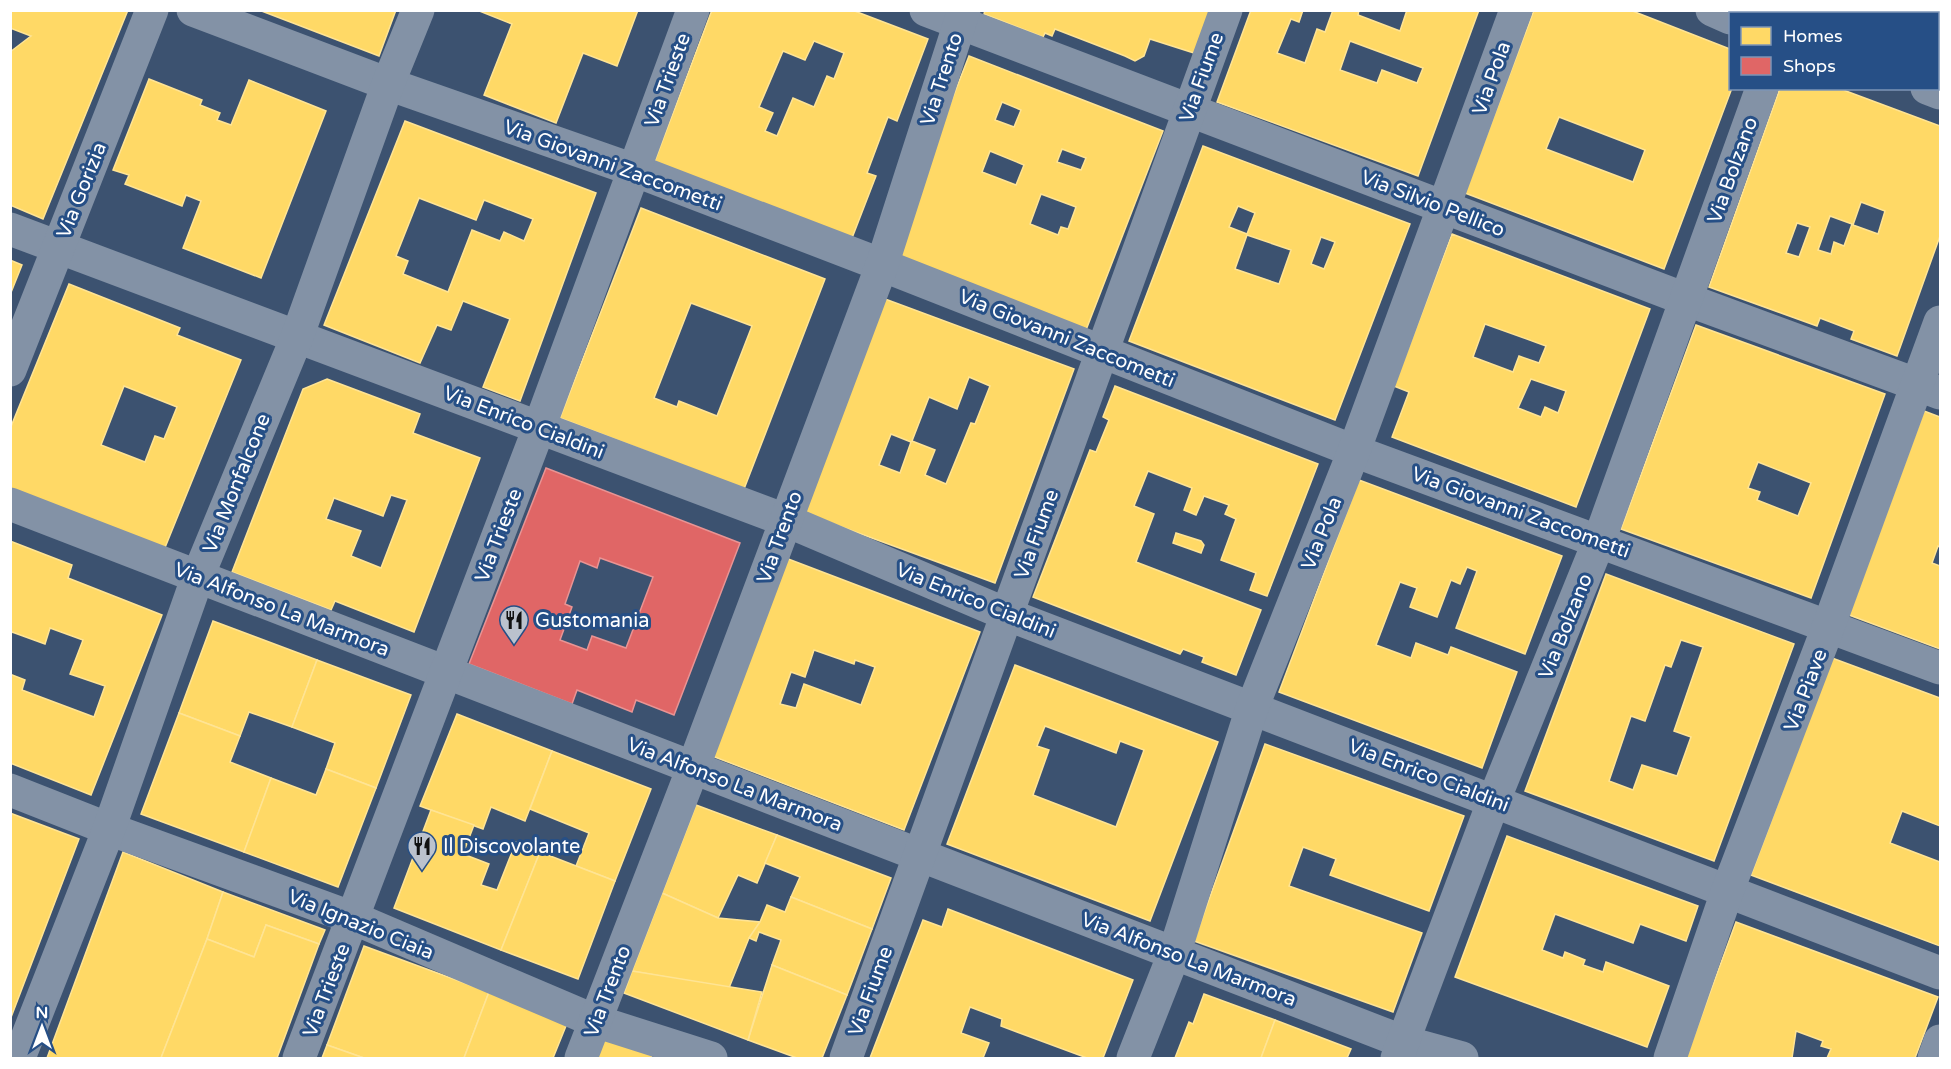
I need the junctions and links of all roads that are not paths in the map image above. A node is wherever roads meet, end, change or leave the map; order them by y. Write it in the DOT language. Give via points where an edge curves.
graph roads {
  1 [pos="152,10"];
  2 [pos="193,10"];
  3 [pos="418,10"];
  4 [pos="693,10"];
  5 [pos="926,10"];
  6 [pos="1227,10"];
  7 [pos="1516,10"];
  8 [pos="1712,10"];
  9 [pos="961,17"];
  10 [pos="1729,17"];
  11 [pos="388,84"];
  12 [pos="1761,90"];
  13 [pos="1189,110"];
  14 [pos="634,170"];
  15 [pos="1443,207"];
  16 [pos="10,229"];
  17 [pos="58,247"];
  18 [pos="882,265"];
  19 [pos="1684,299"];
  20 [pos="1941,322"];
  21 [pos="297,337"];
  22 [pos="1103,352"];
  23 [pos="10,370"];
  24 [pos="1929,389"];
  25 [pos="539,428"];
  26 [pos="1354,451"];
  27 [pos="10,504"];
  28 [pos="785,520"];
  29 [pos="1599,541"];
  30 [pos="198,576"];
  31 [pos="1006,614"];
  32 [pos="1829,625"];
  33 [pos="1941,668"];
  34 [pos="446,672"];
  35 [pos="1251,708"];
  36 [pos="693,768"];
  37 [pos="10,790"];
  38 [pos="1494,800"];
  39 [pos="109,829"];
  40 [pos="919,855"];
  41 [pos="1727,892"];
  42 [pos="354,918"];
  43 [pos="1174,954"];
  44 [pos="1941,973"];
  45 [pos="595,1021"];
  46 [pos="1941,1041"];
  47 [pos="1400,1050"];
  48 [pos="19,1059"];
  49 [pos="299,1059"];
  50 [pos="581,1059"];
  51 [pos="711,1059"];
  52 [pos="846,1059"];
  53 [pos="1133,1059"];
  54 [pos="1462,1059"];
  55 [pos="1670,1059"];
  56 [pos="1934,1059"];
  1 -- 17 [label="street, Via Gorizia"];
  2 -- 11 [label="street, Via Giovanni Zaccometti"];
  3 -- 11 [label="street, Via Monfalcone"];
  4 -- 14 [label="street, Via Trieste"];
  5 -- 9 [label="street, Via Silvio Pellico"];
  6 -- 13 [label="street, Via Fiume"];
  7 -- 15 [label="street, Via Pola"];
  8 -- 10 [label="street"];
  9 -- 13 [label="street, Via Silvio Pellico"];
  9 -- 18 [label="street, Via Trento"];
  11 -- 14 [label="street, Via Giovanni Zaccometti"];
  11 -- 21 [label="street, Via Monfalcone"];
  12 -- 19 [label="street, Via Bolzano"];
  13 -- 15 [label="street, Via Silvio Pellico"];
  13 -- 22 [label="street, Via Fiume"];
  14 -- 18 [label="street, Via Giovanni Zaccometti"];
  14 -- 25 [label="street, Via Trieste"];
  15 -- 19 [label="street, Via Silvio Pellico"];
  15 -- 26 [label="street, Via Pola"];
  16 -- 17 [label="street, Via Enrico Cialdini"];
  17 -- 21 [label="street, Via Enrico Cialdini"];
  17 -- 23 [label="street, Via Gorizia"];
  18 -- 22 [label="street, Via Giovanni Zaccometti"];
  18 -- 28 [label="street, Via Trento"];
  19 -- 24 [label="street, Via Silvio Pellico"];
  19 -- 29 [label="street, Via Bolzano"];
  20 -- 24 [label="street, Via Piave"];
  21 -- 25 [label="street, Via Enrico Cialdini"];
  21 -- 30 [label="street, Via Monfalcone"];
  22 -- 26 [label="street, Via Giovanni Zaccometti"];
  22 -- 31 [label="street, Via Fiume"];
  24 -- 32 [label="street, Via Piave"];
  25 -- 28 [label="street, Via Enrico Cialdini"];
  25 -- 34 [label="street, Via Trieste"];
  26 -- 29 [label="street, Via Giovanni Zaccometti"];
  26 -- 35 [label="street, Via Pola"];
  27 -- 30 [label="street, Via Alfonso La Marmora"];
  28 -- 31 [label="street, Via Enrico Cialdini"];
  28 -- 36 [label="street, Via Trento"];
  29 -- 32 [label="street, Via Giovanni Zaccometti"];
  29 -- 38 [label="street, Via Bolzano"];
  30 -- 34 [label="street, Via Alfonso La Marmora"];
  30 -- 39 [label="street, Via Monfalcone"];
  31 -- 35 [label="street, Via Enrico Cialdini"];
  31 -- 40 [label="street, Via Fiume"];
  32 -- 33 [label="street, Via Giovanni Zaccometti"];
  32 -- 41 [label="street, Via Piave"];
  34 -- 36 [label="street, Via Alfonso La Marmora"];
  34 -- 42 [label="street, Via Trieste"];
  35 -- 38 [label="street, Via Enrico Cialdini"];
  35 -- 43 [label="street, Via Pola"];
  36 -- 40 [label="street, Via Alfonso La Marmora"];
  36 -- 45 [label="street, Via Trento"];
  37 -- 39 [label="street, Via Ignazio Ciaia"];
  38 -- 41 [label="street, Via Enrico Cialdini"];
  38 -- 47 [label="street, Via Bolzano"];
  39 -- 42 [label="street, Via Ignazio Ciaia"];
  39 -- 48 [label="street, Via Monfalcone"];
  40 -- 43 [label="street, Via Alfonso La Marmora"];
  40 -- 52 [label="street, Via Fiume"];
  41 -- 44 [label="street, Via Enrico Cialdini"];
  41 -- 55 [label="street, Via Piave"];
  42 -- 45 [label="street, Via Ignazio Ciaia"];
  42 -- 49 [label="street, Via Trieste"];
  43 -- 47 [label="street, Via Alfonso La Marmora"];
  43 -- 53 [label="street, Via Pola"];
  45 -- 50 [label="street, Via Trento"];
  45 -- 51 [label="street, Via Ignazio Ciaia"];
  46 -- 56 [label="street"];
  47 -- 54 [label="street, Via Alfonso La Marmora"];
}
